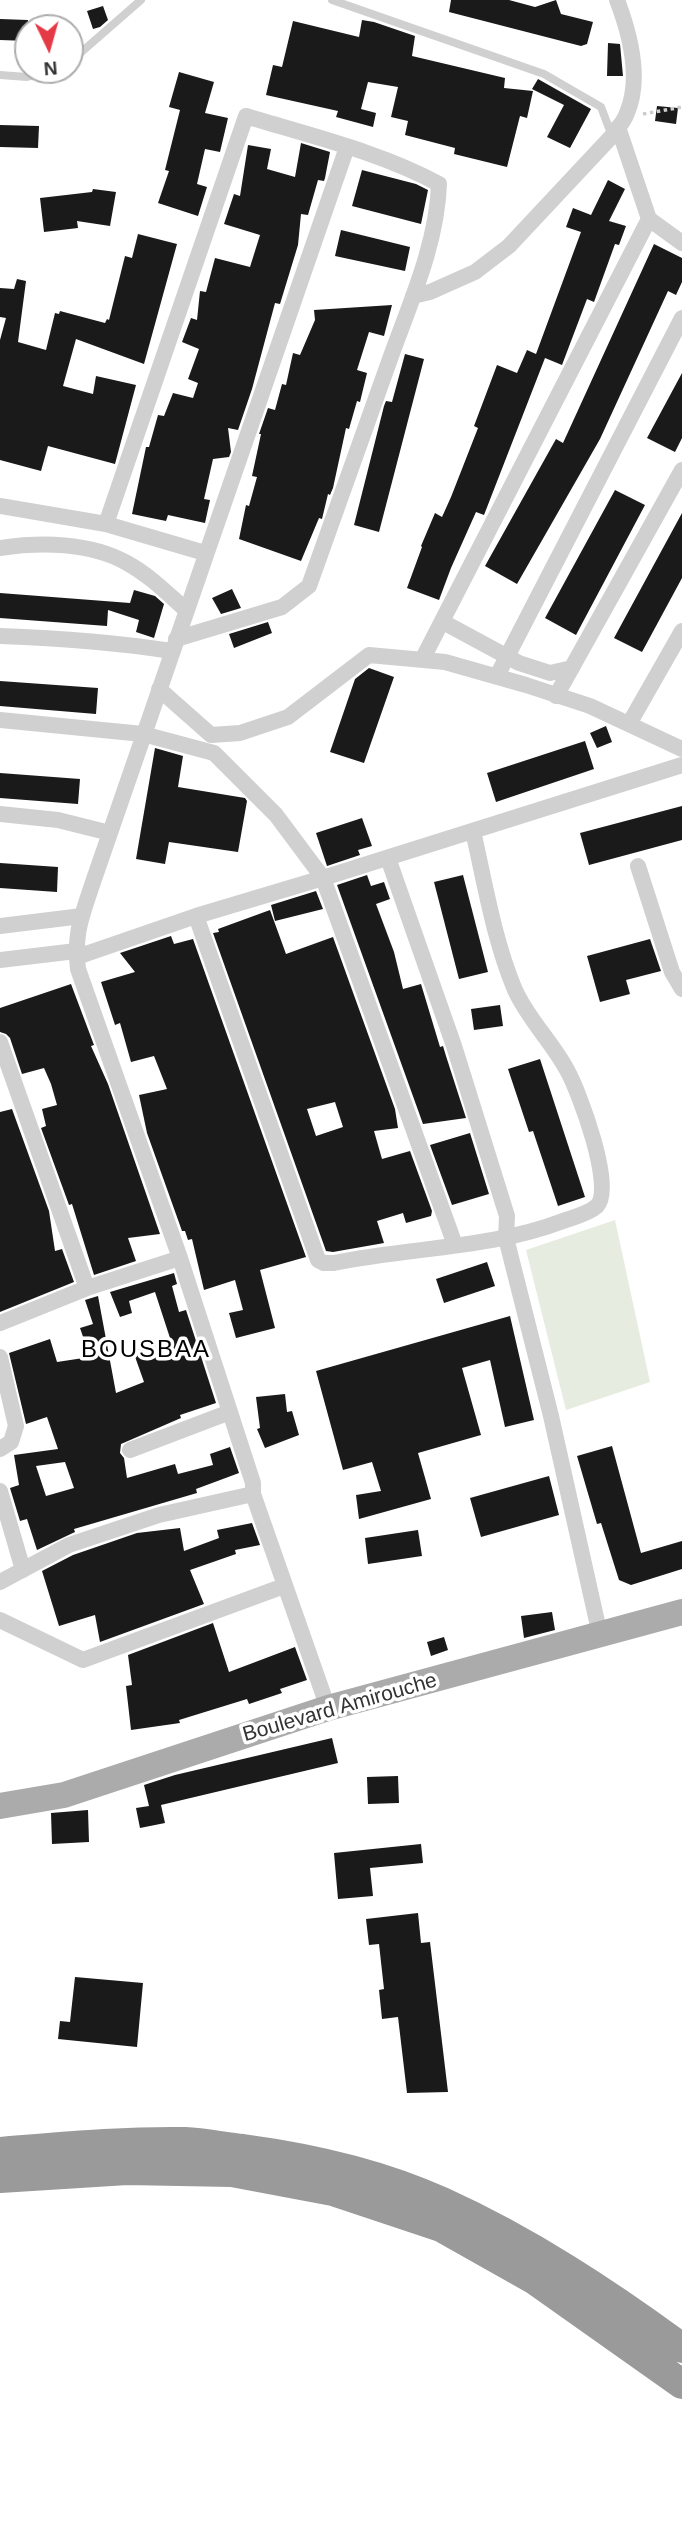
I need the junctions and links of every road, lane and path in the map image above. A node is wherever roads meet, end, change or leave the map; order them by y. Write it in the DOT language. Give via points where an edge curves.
graph roads {
  1 [pos="141,0"];
  2 [pos="332,0"];
  3 [pos="617,0"];
  4 [pos="84,50"];
  5 [pos="682,107"];
  6 [pos="619,127"];
  7 [pos="347,147"];
  8 [pos="649,219"];
  9 [pos="682,243"];
  10 [pos="413,296"];
  11 [pos="682,318"];
  12 [pos="682,470"];
  13 [pos="0,506"];
  14 [pos="106,524"];
  15 [pos="0,548"];
  16 [pos="205,553"];
  17 [pos="186,610"];
  18 [pos="443,622"];
  19 [pos="682,631"];
  20 [pos="0,636"];
  21 [pos="173,645"];
  22 [pos="508,657"];
  23 [pos="422,660"];
  24 [pos="572,668"];
  25 [pos="497,676"];
  26 [pos="159,689"];
  27 [pos="556,695"];
  28 [pos="0,720"];
  29 [pos="629,724"];
  30 [pos="143,734"];
  31 [pos="682,749"];
  32 [pos="682,765"];
  33 [pos="0,814"];
  34 [pos="473,831"];
  35 [pos="110,833"];
  36 [pos="388,858"];
  37 [pos="638,866"];
  38 [pos="323,878"];
  39 [pos="196,915"];
  40 [pos="82,916"];
  41 [pos="0,926"];
  42 [pos="77,954"];
  43 [pos="0,960"];
  44 [pos="682,989"];
  45 [pos="0,1042"];
  46 [pos="506,1238"];
  47 [pos="455,1245"];
  48 [pos="180,1258"];
  49 [pos="88,1288"];
  50 [pos="0,1323"];
  51 [pos="0,1356"];
  52 [pos="230,1412"];
  53 [pos="0,1449"];
  54 [pos="130,1450"];
  55 [pos="0,1490"];
  56 [pos="253,1494"];
  57 [pos="23,1570"];
  58 [pos="0,1582"];
  59 [pos="284,1586"];
  60 [pos="682,1612"];
  61 [pos="0,1620"];
  62 [pos="600,1635"];
  63 [pos="328,1708"];
  64 [pos="0,1800"];
  65 [pos="0,1807"];
  66 [pos="0,2152"];
  67 [pos="0,2178"];
  68 [pos="682,2348"];
  69 [pos="682,2384"];
  1 -- 4 [label="lane"];
  2 -- 6 [label="lane" via="544,74 601,107"];
  3 -- 6 [label="street" via="634,65 633,97"];
  5 -- 6 [label="path"];
  6 -- 8 [label="street"];
  6 -- 10 [label="street" via="509,246 475,272"];
  7 -- 10 [label="street" via="439,184 433,229"];
  7 -- 14 [label="street" via="246,116"];
  7 -- 16 [label="street"];
  8 -- 9 [label="street"];
  8 -- 18 [label="street"];
  10 -- 21 [label="street" via="309,586 282,607"];
  11 -- 22 [label="street"];
  12 -- 24 [label="street"];
  13 -- 14 [label="street"];
  14 -- 16 [label="street"];
  15 -- 17 [label="street" via="54,544 93,550 125,562"];
  16 -- 17 [label="street"];
  17 -- 21 [label="street"];
  18 -- 22 [label="street"];
  18 -- 23 [label="street"];
  19 -- 29 [label="street"];
  20 -- 21 [label="street"];
  21 -- 26 [label="street"];
  22 -- 24 [label="street" via="550,673"];
  22 -- 25 [label="street"];
  23 -- 25 [label="street"];
  23 -- 26 [label="street" via="369,655 288,717 240,733 211,735"];
  24 -- 27 [label="street"];
  25 -- 27 [label="street"];
  26 -- 30 [label="street"];
  27 -- 29 [label="street"];
  28 -- 30 [label="street"];
  29 -- 31 [label="street"];
  30 -- 35 [label="street"];
  30 -- 38 [label="street" via="214,753 276,816"];
  32 -- 34 [label="street"];
  33 -- 35 [label="street" via="58,820"];
  34 -- 36 [label="street"];
  34 -- 46 [label="street" via="499,944 516,992 567,1070 584,1113 603,1192 599,1204 587,1212"];
  35 -- 40 [label="street"];
  36 -- 38 [label="street"];
  36 -- 46 [label="street" via="507,1216"];
  37 -- 44 [label="street" via="672,972"];
  38 -- 39 [label="street"];
  38 -- 47 [label="street"];
  39 -- 42 [label="street"];
  39 -- 47 [label="street" via="317,1260 334,1263"];
  40 -- 41 [label="street"];
  40 -- 42 [label="street"];
  42 -- 43 [label="street"];
  42 -- 48 [label="street" via="78,970"];
  45 -- 49 [label="street"];
  46 -- 47 [label="street"];
  46 -- 62 [label="street"];
  48 -- 49 [label="street"];
  48 -- 52 [label="street"];
  49 -- 50 [label="street"];
  51 -- 53 [label="street" via="16,1426 11,1442"];
  52 -- 54 [label="street"];
  52 -- 56 [label="street"];
  55 -- 57 [label="street"];
  56 -- 57 [label="street" via="159,1516 69,1545"];
  56 -- 59 [label="street"];
  57 -- 58 [label="street"];
  59 -- 61 [label="street" via="83,1660"];
  59 -- 63 [label="street"];
  60 -- 62 [label="main road, Boulevard Amirouche"];
  62 -- 63 [label="main road, Boulevard Amirouche"];
  63 -- 65 [label="main road, Boulevard Amirouche" via="64,1795"];
  64 -- 65 [label="street"];
  66 -- 68 [label="highway" via="188,2142 357,2171 440,2201 511,2236 618,2301"];
  67 -- 69 [label="highway" via="127,2170 232,2172 332,2191 441,2227 535,2280"];
}
